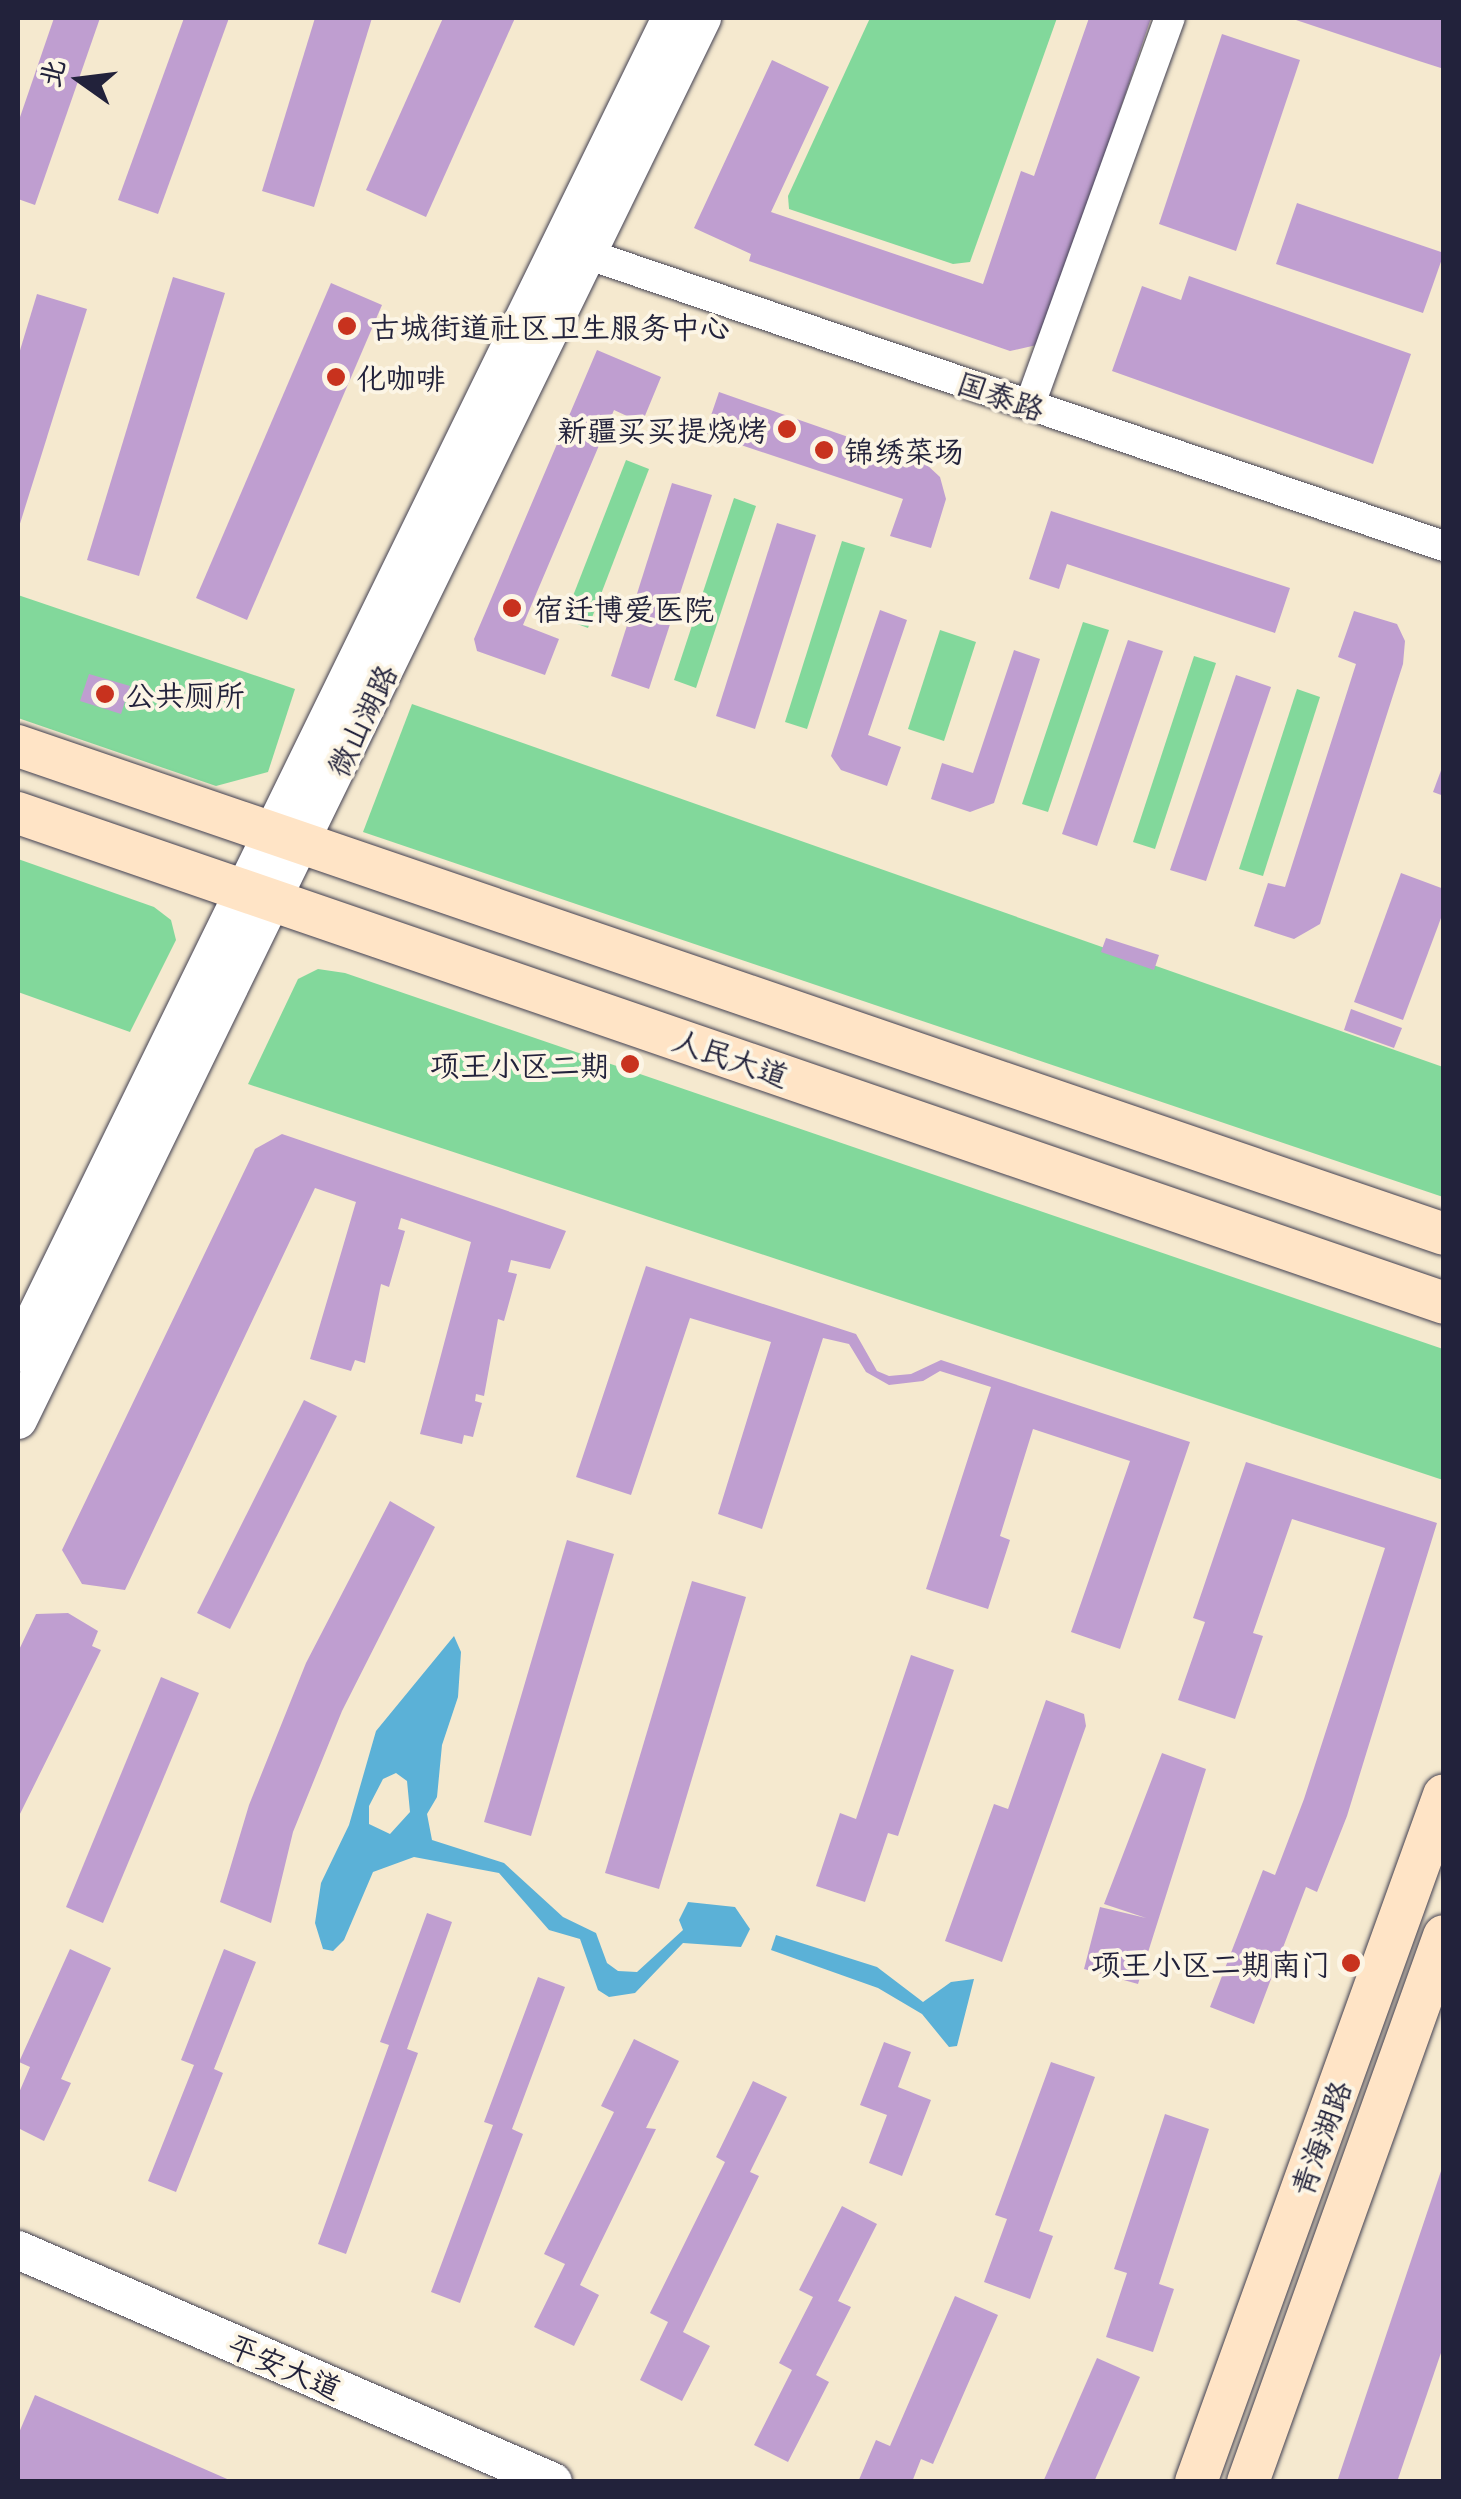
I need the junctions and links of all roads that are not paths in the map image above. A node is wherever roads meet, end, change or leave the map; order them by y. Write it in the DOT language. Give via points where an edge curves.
graph roads {
  1 [pos="671,18"];
  2 [pos="702,18"];
  3 [pos="1170,18"];
  4 [pos="573,249"];
  5 [pos="1030,404"];
  6 [pos="1444,546"];
  7 [pos="18,746"];
  8 [pos="18,814"];
  9 [pos="287,838"];
  10 [pos="259,895"];
  11 [pos="1444,1234"];
  12 [pos="1444,1303"];
  13 [pos="18,1353"];
  14 [pos="18,1420"];
  15 [pos="1444,1795"];
  16 [pos="1444,1936"];
  17 [pos="18,2250"];
  18 [pos="553,2482"];
  19 [pos="1196,2482"];
  20 [pos="1248,2482"];
  1 -- 4 [label="street, 微山湖路"];
  2 -- 4 [label="street, 微山湖路"];
  3 -- 5 [label="street"];
  4 -- 5 [label="street, 国泰路"];
  4 -- 9 [label="street, 微山湖路"];
  5 -- 6 [label="street, 国泰路"];
  7 -- 9 [label="main road"];
  8 -- 10 [label="main road, 人民大道"];
  9 -- 10 [label="street, 微山湖路"];
  9 -- 11 [label="main road"];
  10 -- 12 [label="main road, 人民大道"];
  10 -- 13 [label="street, 微山湖路"];
  10 -- 14 [label="street, 微山湖路"];
  15 -- 19 [label="main road, 青海湖路"];
  16 -- 20 [label="main road, 青海湖路"];
  17 -- 18 [label="street, 平安大道"];
}
